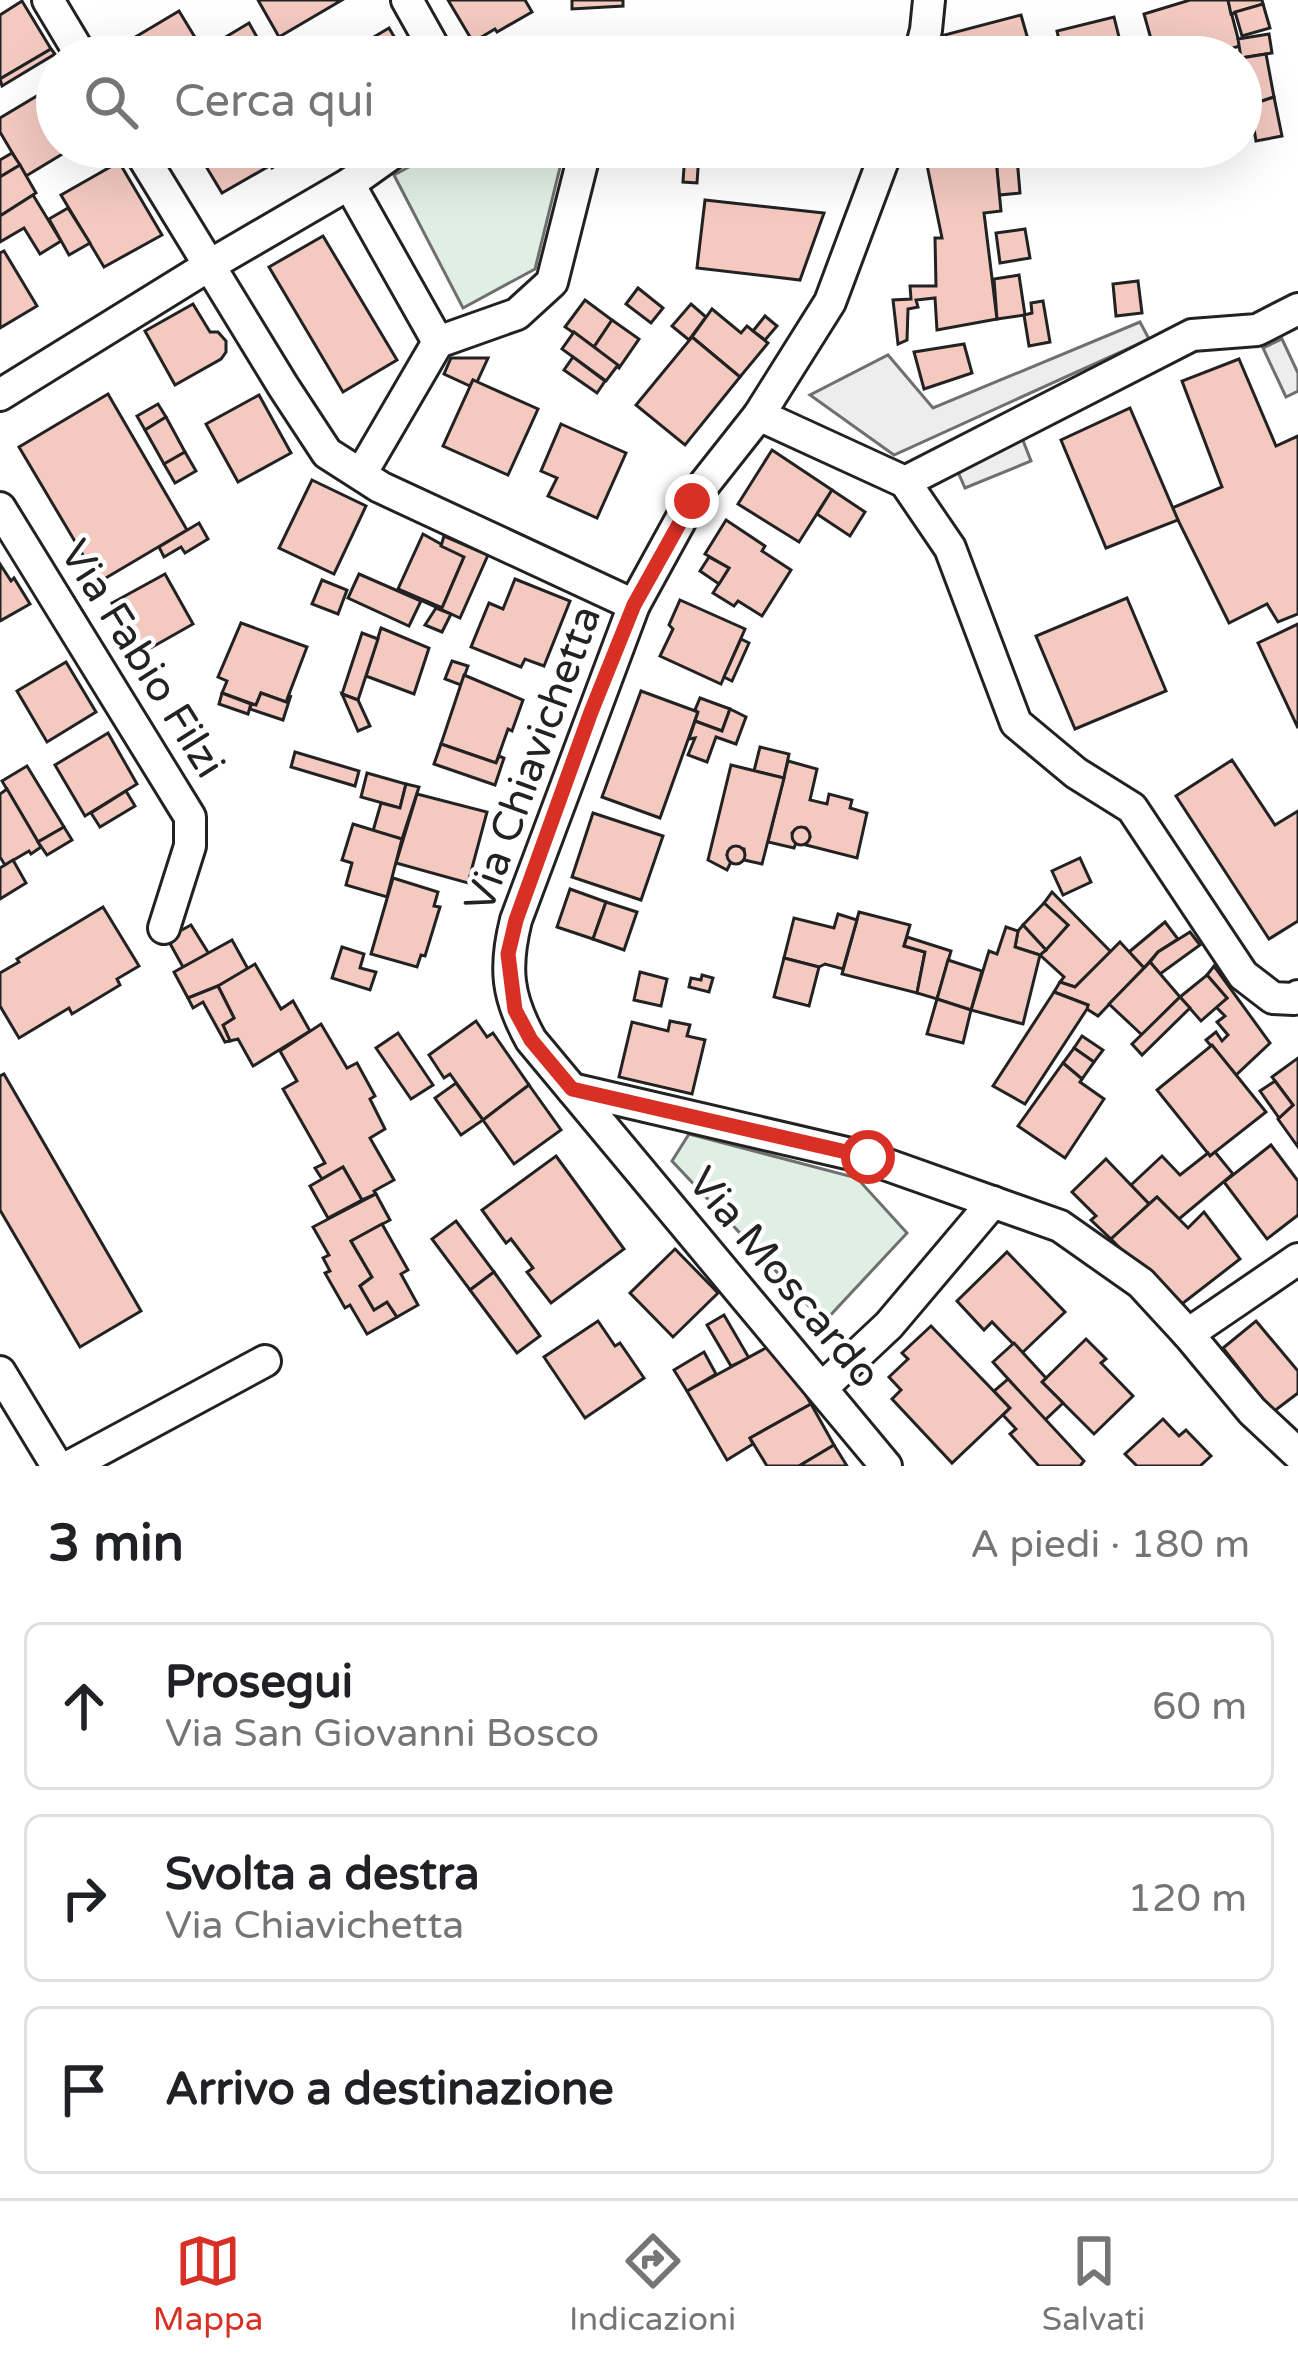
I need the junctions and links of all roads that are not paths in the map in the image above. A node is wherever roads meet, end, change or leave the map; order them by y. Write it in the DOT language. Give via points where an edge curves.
graph roads {
  1 [pos="48,0"];
  2 [pos="407,0"];
  3 [pos="928,0"];
  4 [pos="69,36"];
  5 [pos="427,36"];
  6 [pos="924,36"];
  7 [pos="150,168"];
  8 [pos="371,168"];
  9 [pos="581,168"];
  10 [pos="880,168"];
  11 [pos="349,184"];
  12 [pos="210,265"];
  13 [pos="1298,309"];
  14 [pos="438,342"];
  15 [pos="0,395"];
  16 [pos="759,415"];
  17 [pos="361,474"];
  18 [pos="905,482"];
  19 [pos="0,508"];
  20 [pos="634,605"];
  21 [pos="164,928"];
  22 [pos="1298,996"];
  23 [pos="572,1089"];
  24 [pos="993,1202"];
  25 [pos="1298,1259"];
  26 [pos="1189,1334"];
  27 [pos="265,1361"];
  28 [pos="0,1372"];
  29 [pos="822,1388"];
  30 [pos="1298,1454"];
  31 [pos="57,1466"];
  32 [pos="70,1466"];
  33 [pos="886,1466"];
  1 -- 4 [label="street"];
  2 -- 5 [label="street"];
  3 -- 6 [label="street"];
  7 -- 12 [label="street"];
  8 -- 11 [label="street"];
  9 -- 14 [label="street" via="552,282 517,314"];
  10 -- 16 [label="street, Via Chiavichetta" via="830,302"];
  11 -- 12 [label="street"];
  11 -- 14 [label="street"];
  12 -- 15 [label="street"];
  12 -- 17 [label="street" via="327,452"];
  13 -- 18 [label="street" via="1257,330 1192,335"];
  14 -- 17 [label="street"];
  16 -- 18 [label="street"];
  16 -- 20 [label="street, Via Chiavichetta" via="692,501"];
  17 -- 20 [label="street"];
  18 -- 22 [label="street" via="950,548 1016,723 1132,808 1243,975 1273,998"];
  19 -- 21 [label="street, Via Fabio Filzi" via="190,817 190,845"];
  20 -- 23 [label="street, Via Chiavichetta" via="508,954 515,1010"];
  23 -- 24 [label="street" via="868,1157"];
  23 -- 29 [label="street, Via Moscardo"];
  24 -- 26 [label="street" via="1060,1226 1141,1283"];
  24 -- 29 [label="street" via="889,1325"];
  25 -- 26 [label="street"];
  26 -- 30 [label="street"];
  27 -- 32 [label="street"];
  28 -- 31 [label="street"];
  29 -- 33 [label="street, Via Moscardo"];
}
